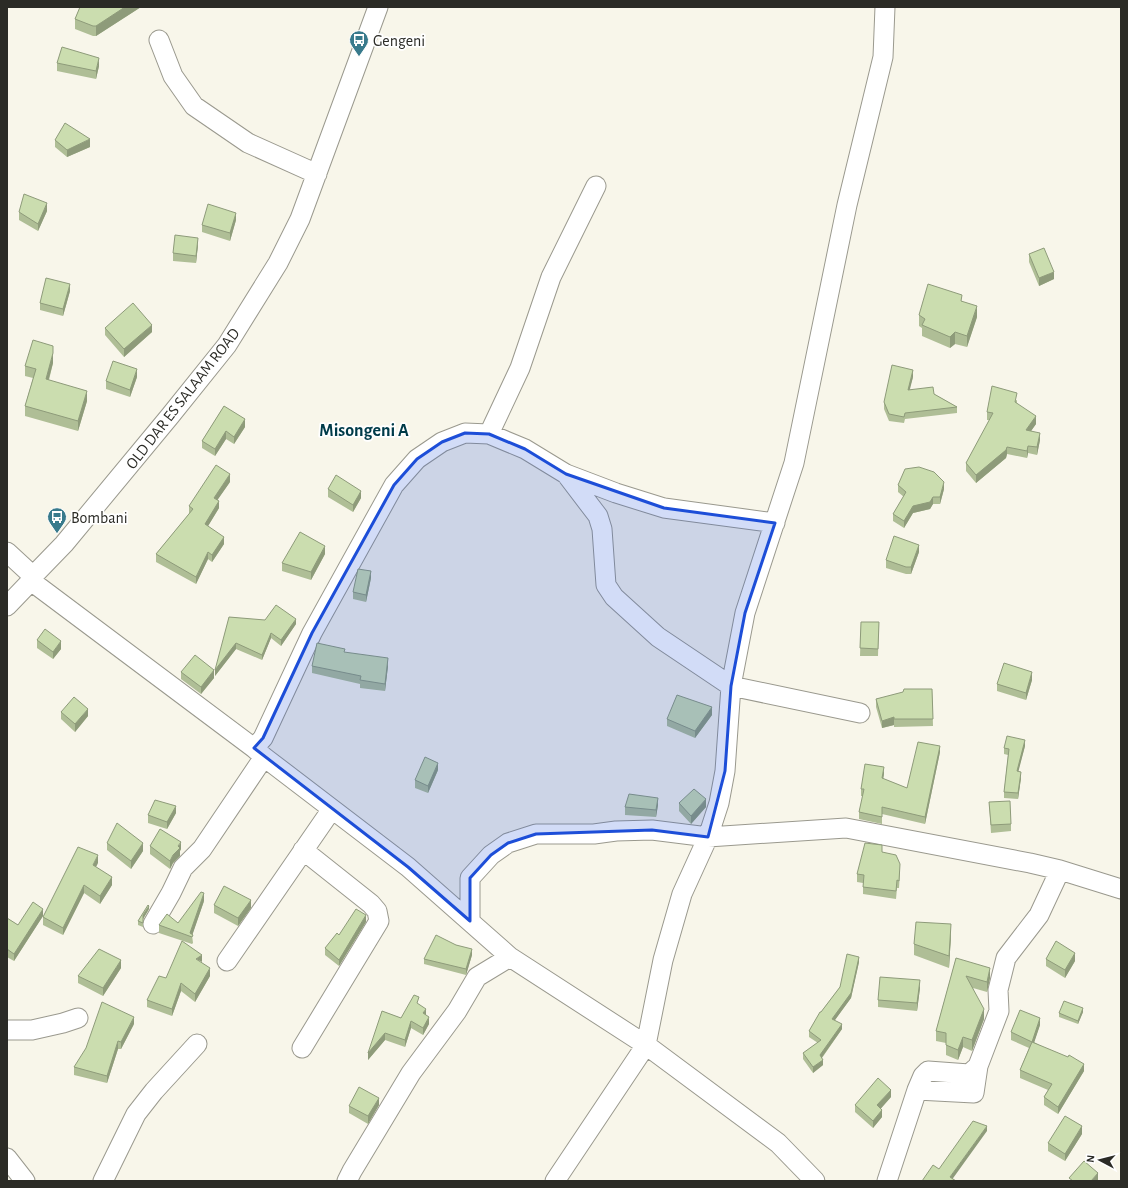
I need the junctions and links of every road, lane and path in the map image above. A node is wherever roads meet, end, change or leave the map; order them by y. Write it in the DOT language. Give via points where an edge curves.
graph roads {
  1 [pos="378,7"];
  2 [pos="885,7"];
  3 [pos="159,40"];
  4 [pos="317,174"];
  5 [pos="596,186"];
  6 [pos="489,434"];
  7 [pos="566,474"];
  8 [pos="775,523"];
  9 [pos="8,553"];
  10 [pos="32,579"];
  11 [pos="7,606"];
  12 [pos="731,686"];
  13 [pos="860,713"];
  14 [pos="259,753"];
  15 [pos="332,809"];
  16 [pos="708,837"];
  17 [pos="303,850"];
  18 [pos="1060,870"];
  19 [pos="1121,889"];
  20 [pos="470,921"];
  21 [pos="153,924"];
  22 [pos="510,957"];
  23 [pos="227,962"];
  24 [pos="78,1018"];
  25 [pos="7,1030"];
  26 [pos="197,1044"];
  27 [pos="646,1045"];
  28 [pos="302,1048"];
  29 [pos="7,1158"];
  30 [pos="25,1181"];
  31 [pos="103,1181"];
  32 [pos="347,1181"];
  33 [pos="554,1181"];
  34 [pos="815,1181"];
  35 [pos="887,1181"];
  1 -- 4 [label="street, OLD DAR ES SALAAM ROAD"];
  2 -- 8 [label="street" via="883,57 847,205 794,463"];
  3 -- 4 [label="street" via="173,76 194,106 248,143"];
  4 -- 10 [label="street, OLD DAR ES SALAAM ROAD" via="300,218 278,263 227,345 64,544"];
  5 -- 6 [label="street" via="551,277 520,368"];
  6 -- 7 [label="street" via="525,449"];
  6 -- 14 [label="street" via="466,433 442,442 417,459 394,485 312,633 263,738"];
  7 -- 8 [label="street" via="664,508"];
  7 -- 12 [label="street" via="598,516 602,529 606,585 614,597 658,637"];
  8 -- 12 [label="street" via="745,613"];
  9 -- 10 [label="street"];
  10 -- 11 [label="street, OLD DAR ES SALAAM ROAD"];
  10 -- 14 [label="street"];
  12 -- 13 [label="street"];
  12 -- 16 [label="street" via="725,771 719,803"];
  14 -- 15 [label="street"];
  14 -- 21 [label="street" via="202,849 183,868"];
  15 -- 17 [label="street"];
  15 -- 20 [label="street" via="408,868"];
  16 -- 18 [label="street" via="846,828"];
  16 -- 20 [label="street" via="652,830 616,831 594,834 536,834 508,843 491,854 470,878"];
  16 -- 27 [label="street" via="682,894 663,960"];
  17 -- 23 [label="street"];
  17 -- 28 [label="street" via="372,904 379,921"];
  18 -- 19 [label="street"];
  18 -- 35 [label="street" via="1039,915 1006,958 998,990 999,1011 978,1066 969,1074 928,1071 923,1076"];
  20 -- 22 [label="street"];
  22 -- 27 [label="street"];
  22 -- 32 [label="street" via="477,977 457,1011 411,1073"];
  24 -- 25 [label="street" via="32,1030"];
  26 -- 31 [label="street" via="136,1114"];
  27 -- 33 [label="street"];
  27 -- 34 [label="street" via="778,1143"];
  29 -- 30 [label="street"];
}
